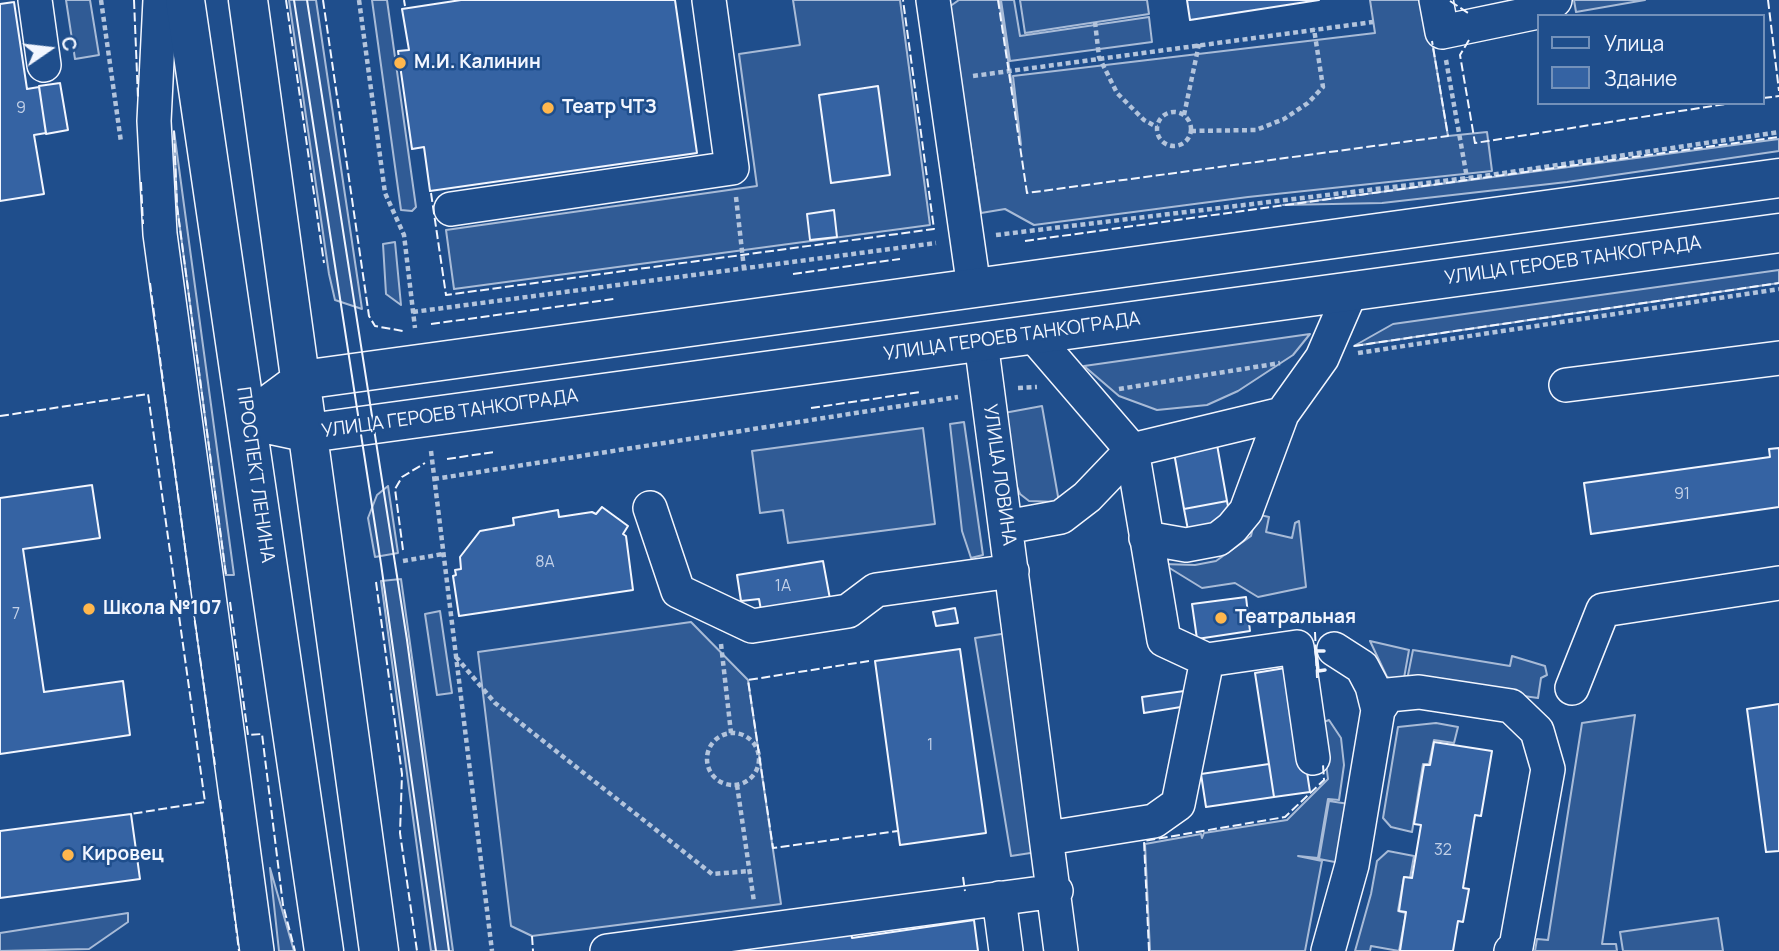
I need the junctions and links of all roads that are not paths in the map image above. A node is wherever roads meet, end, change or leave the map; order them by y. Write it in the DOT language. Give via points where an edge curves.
graph roads {
  1 [pos="35,0"];
  2 [pos="160,0"];
  3 [pos="185,0"];
  4 [pos="248,0"];
  5 [pos="709,0"];
  6 [pos="933,0"];
  7 [pos="1555,0"];
  8 [pos="1439,16"];
  9 [pos="44,65"];
  10 [pos="1779,178"];
  11 [pos="451,208"];
  12 [pos="1779,233"];
  13 [pos="974,288"];
  14 [pos="1351,291"];
  15 [pos="1032,335"];
  16 [pos="981,342"];
  17 [pos="1779,358"];
  18 [pos="302,380"];
  19 [pos="1566,385"];
  20 [pos="1282,414"];
  21 [pos="248,420"];
  22 [pos="309,433"];
  23 [pos="1132,450"];
  24 [pos="650,508"];
  25 [pos="1006,527"];
  26 [pos="1146,538"];
  27 [pos="1012,571"];
  28 [pos="1779,583"];
  29 [pos="1334,649"];
  30 [pos="1207,660"];
  31 [pos="1572,688"];
  32 [pos="1378,710"];
  33 [pos="1313,758"];
  34 [pos="1048,838"];
  35 [pos="1056,891"];
  36 [pos="999,898"];
  37 [pos="257,951"];
  38 [pos="324,951"];
  39 [pos="379,951"];
  40 [pos="607,951"];
  41 [pos="1006,951"];
  42 [pos="1062,951"];
  43 [pos="1328,951"];
  44 [pos="1511,951"];
  1 -- 9 [label="street"];
  2 -- 37 [label="street" via="154,121 160,234"];
  3 -- 21 [label="main road, ПРОСПЕКТ ЛЕНИНА"];
  4 -- 18 [label="main road"];
  5 -- 11 [label="street" via="733,168"];
  6 -- 13 [label="street, УЛИЦА ЛОВИНА"];
  7 -- 8 [label="street" via="1543,11"];
  10 -- 13 [label="main road"];
  12 -- 14 [label="main road, УЛИЦА ГЕРОЕВ ТАНКОГРАДА"];
  13 -- 16 [label="main road, УЛИЦА ЛОВИНА"];
  13 -- 18 [label="main road"];
  14 -- 15 [label="main road, УЛИЦА ГЕРОЕВ ТАНКОГРАДА"];
  14 -- 20 [label="street" via="1322,358"];
  15 -- 16 [label="main road, УЛИЦА ГЕРОЕВ ТАНКОГРАДА"];
  15 -- 23 [label="street"];
  16 -- 22 [label="main road, УЛИЦА ГЕРОЕВ ТАНКОГРАДА"];
  16 -- 25 [label="street, УЛИЦА ЛОВИНА"];
  17 -- 19 [label="street"];
  18 -- 21 [label="main road"];
  18 -- 22 [label="main road"];
  20 -- 23 [label="street"];
  20 -- 26 [label="street" via="1247,510 1232,528 1218,539 1186,545"];
  21 -- 22 [label="main road, УЛИЦА ГЕРОЕВ ТАНКОГРАДА"];
  21 -- 38 [label="main road, ПРОСПЕКТ ЛЕНИНА"];
  22 -- 39 [label="main road"];
  23 -- 25 [label="street" via="1087,497 1060,517"];
  23 -- 26 [label="street"];
  24 -- 27 [label="street" via="678,591 752,626 848,611 876,590"];
  25 -- 27 [label="street, УЛИЦА ЛОВИНА"];
  26 -- 30 [label="street" via="1164,640"];
  27 -- 34 [label="street, УЛИЦА ЛОВИНА"];
  28 -- 31 [label="street" via="1603,610"];
  29 -- 32 [label="street" via="1362,667"];
  30 -- 33 [label="street" via="1297,647"];
  30 -- 34 [label="street" via="1178,804 1154,821"];
  32 -- 43 [label="street" via="1352,865"];
  32 -- 44 [label="street" via="1388,695 1419,692 1511,706 1537,731 1548,769 1516,947"];
  34 -- 35 [label="street, УЛИЦА ЛОВИНА"];
  35 -- 36 [label="street"];
  35 -- 42 [label="street, УЛИЦА ЛОВИНА"];
  36 -- 40 [label="street"];
  36 -- 41 [label="street"];
}
